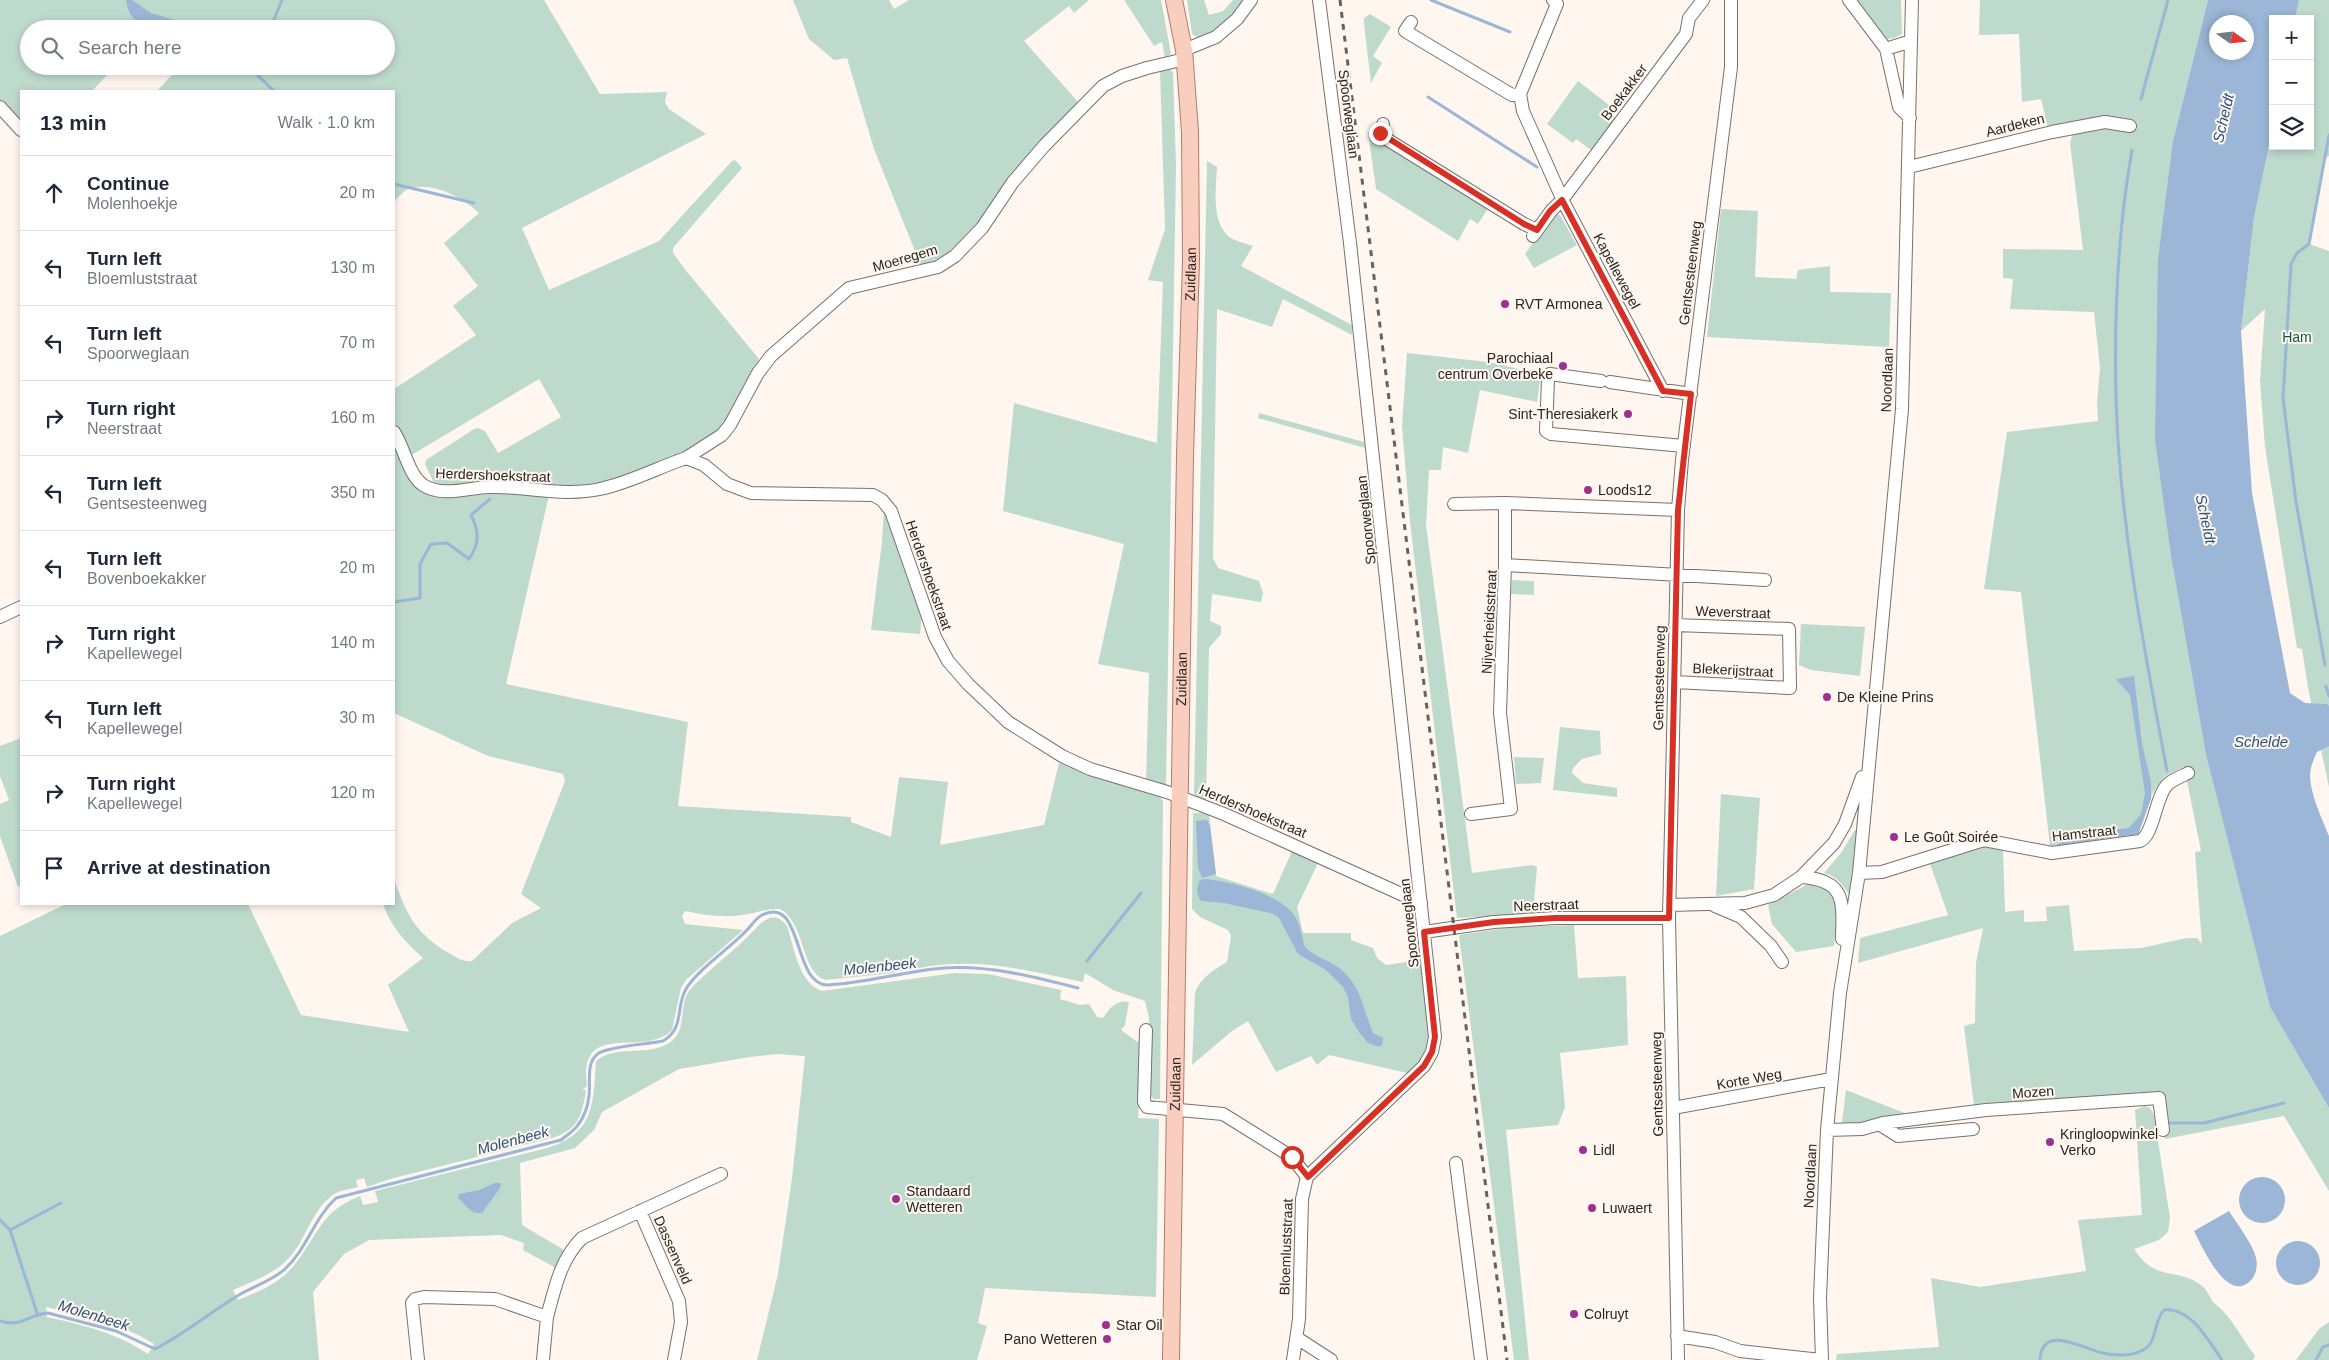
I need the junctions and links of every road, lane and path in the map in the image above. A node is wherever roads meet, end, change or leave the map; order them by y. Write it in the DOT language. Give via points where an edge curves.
graph roads {
  1 [pos="1174,0"];
  2 [pos="1251,0"];
  3 [pos="1319,0"];
  4 [pos="1553,0"];
  5 [pos="1703,0"];
  6 [pos="1731,0"];
  7 [pos="1849,0"];
  8 [pos="1912,0"];
  9 [pos="1411,22"];
  10 [pos="1911,41"];
  11 [pos="1886,49"];
  12 [pos="1185,55"];
  13 [pos="1520,94"];
  14 [pos="0,107"];
  15 [pos="1910,118"];
  16 [pos="1383,124"];
  17 [pos="2130,126"];
  18 [pos="20,129"];
  19 [pos="1908,167"];
  20 [pos="1562,200"];
  21 [pos="1663,391"];
  22 [pos="1691,394"];
  23 [pos="395,434"];
  24 [pos="1684,446"];
  25 [pos="686,458"];
  26 [pos="1505,503"];
  27 [pos="1454,504"];
  28 [pos="1678,510"];
  29 [pos="1505,565"];
  30 [pos="1676,573"];
  31 [pos="1765,580"];
  32 [pos="20,607"];
  33 [pos="0,617"];
  34 [pos="1675,625"];
  35 [pos="1789,630"];
  36 [pos="1675,682"];
  37 [pos="1868,760"];
  38 [pos="2188,773"];
  39 [pos="1180,797"];
  40 [pos="1471,814"];
  41 [pos="1858,873"];
  42 [pos="1801,877"];
  43 [pos="1421,903"];
  44 [pos="1669,905"];
  45 [pos="1713,905"];
  46 [pos="1669,918"];
  47 [pos="1424,932"];
  48 [pos="1782,962"];
  49 [pos="1840,993"];
  50 [pos="1146,1030"];
  51 [pos="1831,1080"];
  52 [pos="1673,1108"];
  53 [pos="1175,1111"];
  54 [pos="1879,1124"];
  55 [pos="1973,1129"];
  56 [pos="1827,1130"];
  57 [pos="2163,1130"];
  58 [pos="1456,1163"];
  59 [pos="721,1174"];
  60 [pos="1308,1177"];
  61 [pos="640,1211"];
  62 [pos="547,1316"];
  63 [pos="1677,1336"];
  64 [pos="1297,1338"];
  65 [pos="418,1360"];
  66 [pos="543,1360"];
  67 [pos="674,1360"];
  68 [pos="1171,1360"];
  69 [pos="1293,1360"];
  70 [pos="1331,1360"];
  71 [pos="1481,1360"];
  72 [pos="1678,1360"];
  73 [pos="1822,1360"];
  1 -- 12 [label="main road, Zuidlaan"];
  2 -- 12 [label="street, Moeregem" via="1237,19 1216,37"];
  3 -- 43 [label="street, Spoorweglaan" via="1350,243"];
  4 -- 13 [label="street" via="1556,4"];
  5 -- 20 [label="street, Boekakker" via="1690,18 1686,34"];
  6 -- 22 [label="street, Gentsesteenweg" via="1731,67"];
  7 -- 11 [label="street"];
  8 -- 10 [label="street, Noordlaan"];
  9 -- 13 [label="street" via="1405,31 1512,95"];
  10 -- 11 [label="street"];
  10 -- 15 [label="street, Noordlaan"];
  11 -- 15 [label="street" via="1899,107"];
  12 -- 25 [label="street, Moeregem" via="1122,76 1103,86 1044,146 982,228 955,256 938,267 849,288 771,356 722,435"];
  12 -- 39 [label="main road, Zuidlaan" via="1190,132 1191,261"];
  13 -- 20 [label="street, Kapellewegel" via="1523,110"];
  14 -- 18 [label="street"];
  15 -- 19 [label="street, Noordlaan"];
  16 -- 20 [label="street" via="1380,135 1535,233"];
  17 -- 19 [label="street, Aardeken" via="2105,122"];
  19 -- 37 [label="street, Noordlaan" via="1902,409"];
  20 -- 21 [label="street, Kapellewegel"];
  21 -- 22 [label="street"];
  21 -- 24 [label="street" via="1550,374 1546,431"];
  22 -- 24 [label="street, Gentsesteenweg"];
  23 -- 25 [label="street, Herdershoekstraat" via="420,482 438,491 489,487 584,492 614,485"];
  24 -- 28 [label="street, Gentsesteenweg"];
  25 -- 39 [label="street, Herdershoekstraat" via="704,465 727,484 751,493 862,494 882,500 891,511 935,637 948,661 995,711 1062,756"];
  26 -- 27 [label="street"];
  26 -- 28 [label="street"];
  26 -- 29 [label="street"];
  28 -- 30 [label="street, Gentsesteenweg"];
  29 -- 30 [label="street, Nijverheidsstraat"];
  29 -- 40 [label="street, Nijverheidsstraat" via="1500,712 1511,809"];
  30 -- 31 [label="street, Nijverheidsstraat"];
  30 -- 34 [label="street, Gentsesteenweg"];
  32 -- 33 [label="street"];
  34 -- 35 [label="street, Weverstraat"];
  34 -- 36 [label="street, Gentsesteenweg"];
  35 -- 36 [label="street, Blekerijstraat" via="1790,688"];
  36 -- 44 [label="street, Gentsesteenweg"];
  37 -- 41 [label="street, Noordlaan"];
  37 -- 42 [label="street, Noordlaan" via="1845,824 1834,842"];
  38 -- 41 [label="street, Hamstraat" via="2168,784 2159,797 2145,839 2140,842 2052,853 1984,840 1882,872"];
  39 -- 43 [label="street, Herdershoekstraat" via="1280,838"];
  39 -- 53 [label="main road, Zuidlaan"];
  41 -- 49 [label="street, Noordlaan"];
  42 -- 45 [label="street, Noordlaan" via="1774,895 1745,903"];
  42 -- 49 [label="street, Noordlaan" via="1825,880 1841,899"];
  43 -- 47 [label="street, Spoorweglaan"];
  44 -- 45 [label="street, Noordlaan"];
  44 -- 46 [label="street, Gentsesteenweg"];
  45 -- 48 [label="street" via="1741,917 1771,946"];
  46 -- 47 [label="street, Neerstraat" via="1555,918 1494,922"];
  46 -- 52 [label="street, Gentsesteenweg"];
  47 -- 60 [label="street, Spoorweglaan" via="1435,1037 1432,1052 1424,1066"];
  49 -- 51 [label="street, Noordlaan"];
  50 -- 53 [label="street" via="1144,1102 1147,1107"];
  51 -- 52 [label="street, Korte Weg"];
  51 -- 56 [label="street, Noordlaan"];
  52 -- 63 [label="street, Gentsesteenweg"];
  53 -- 60 [label="street" via="1223,1114 1292,1157"];
  53 -- 68 [label="main road, Zuidlaan"];
  54 -- 55 [label="street" via="1898,1136"];
  54 -- 56 [label="street, Mozen" via="1862,1130"];
  54 -- 57 [label="street, Mozen" via="1986,1110 2159,1098"];
  56 -- 73 [label="street, Noordlaan" via="1820,1298"];
  58 -- 71 [label="street"];
  59 -- 61 [label="street, Dassenveld"];
  60 -- 64 [label="street, Bloemluststraat" via="1302,1199"];
  61 -- 62 [label="street, Dassenveld" via="582,1238 572,1248 562,1264"];
  61 -- 67 [label="street, Dassenveld" via="679,1301 681,1322"];
  62 -- 65 [label="street" via="495,1299 415,1299 412,1312"];
  62 -- 66 [label="street, Dassenveld"];
  63 -- 72 [label="street, Gentsesteenweg"];
  63 -- 73 [label="street" via="1715,1342 1746,1352"];
  64 -- 69 [label="street, Bloemluststraat"];
  64 -- 70 [label="street"];
}
